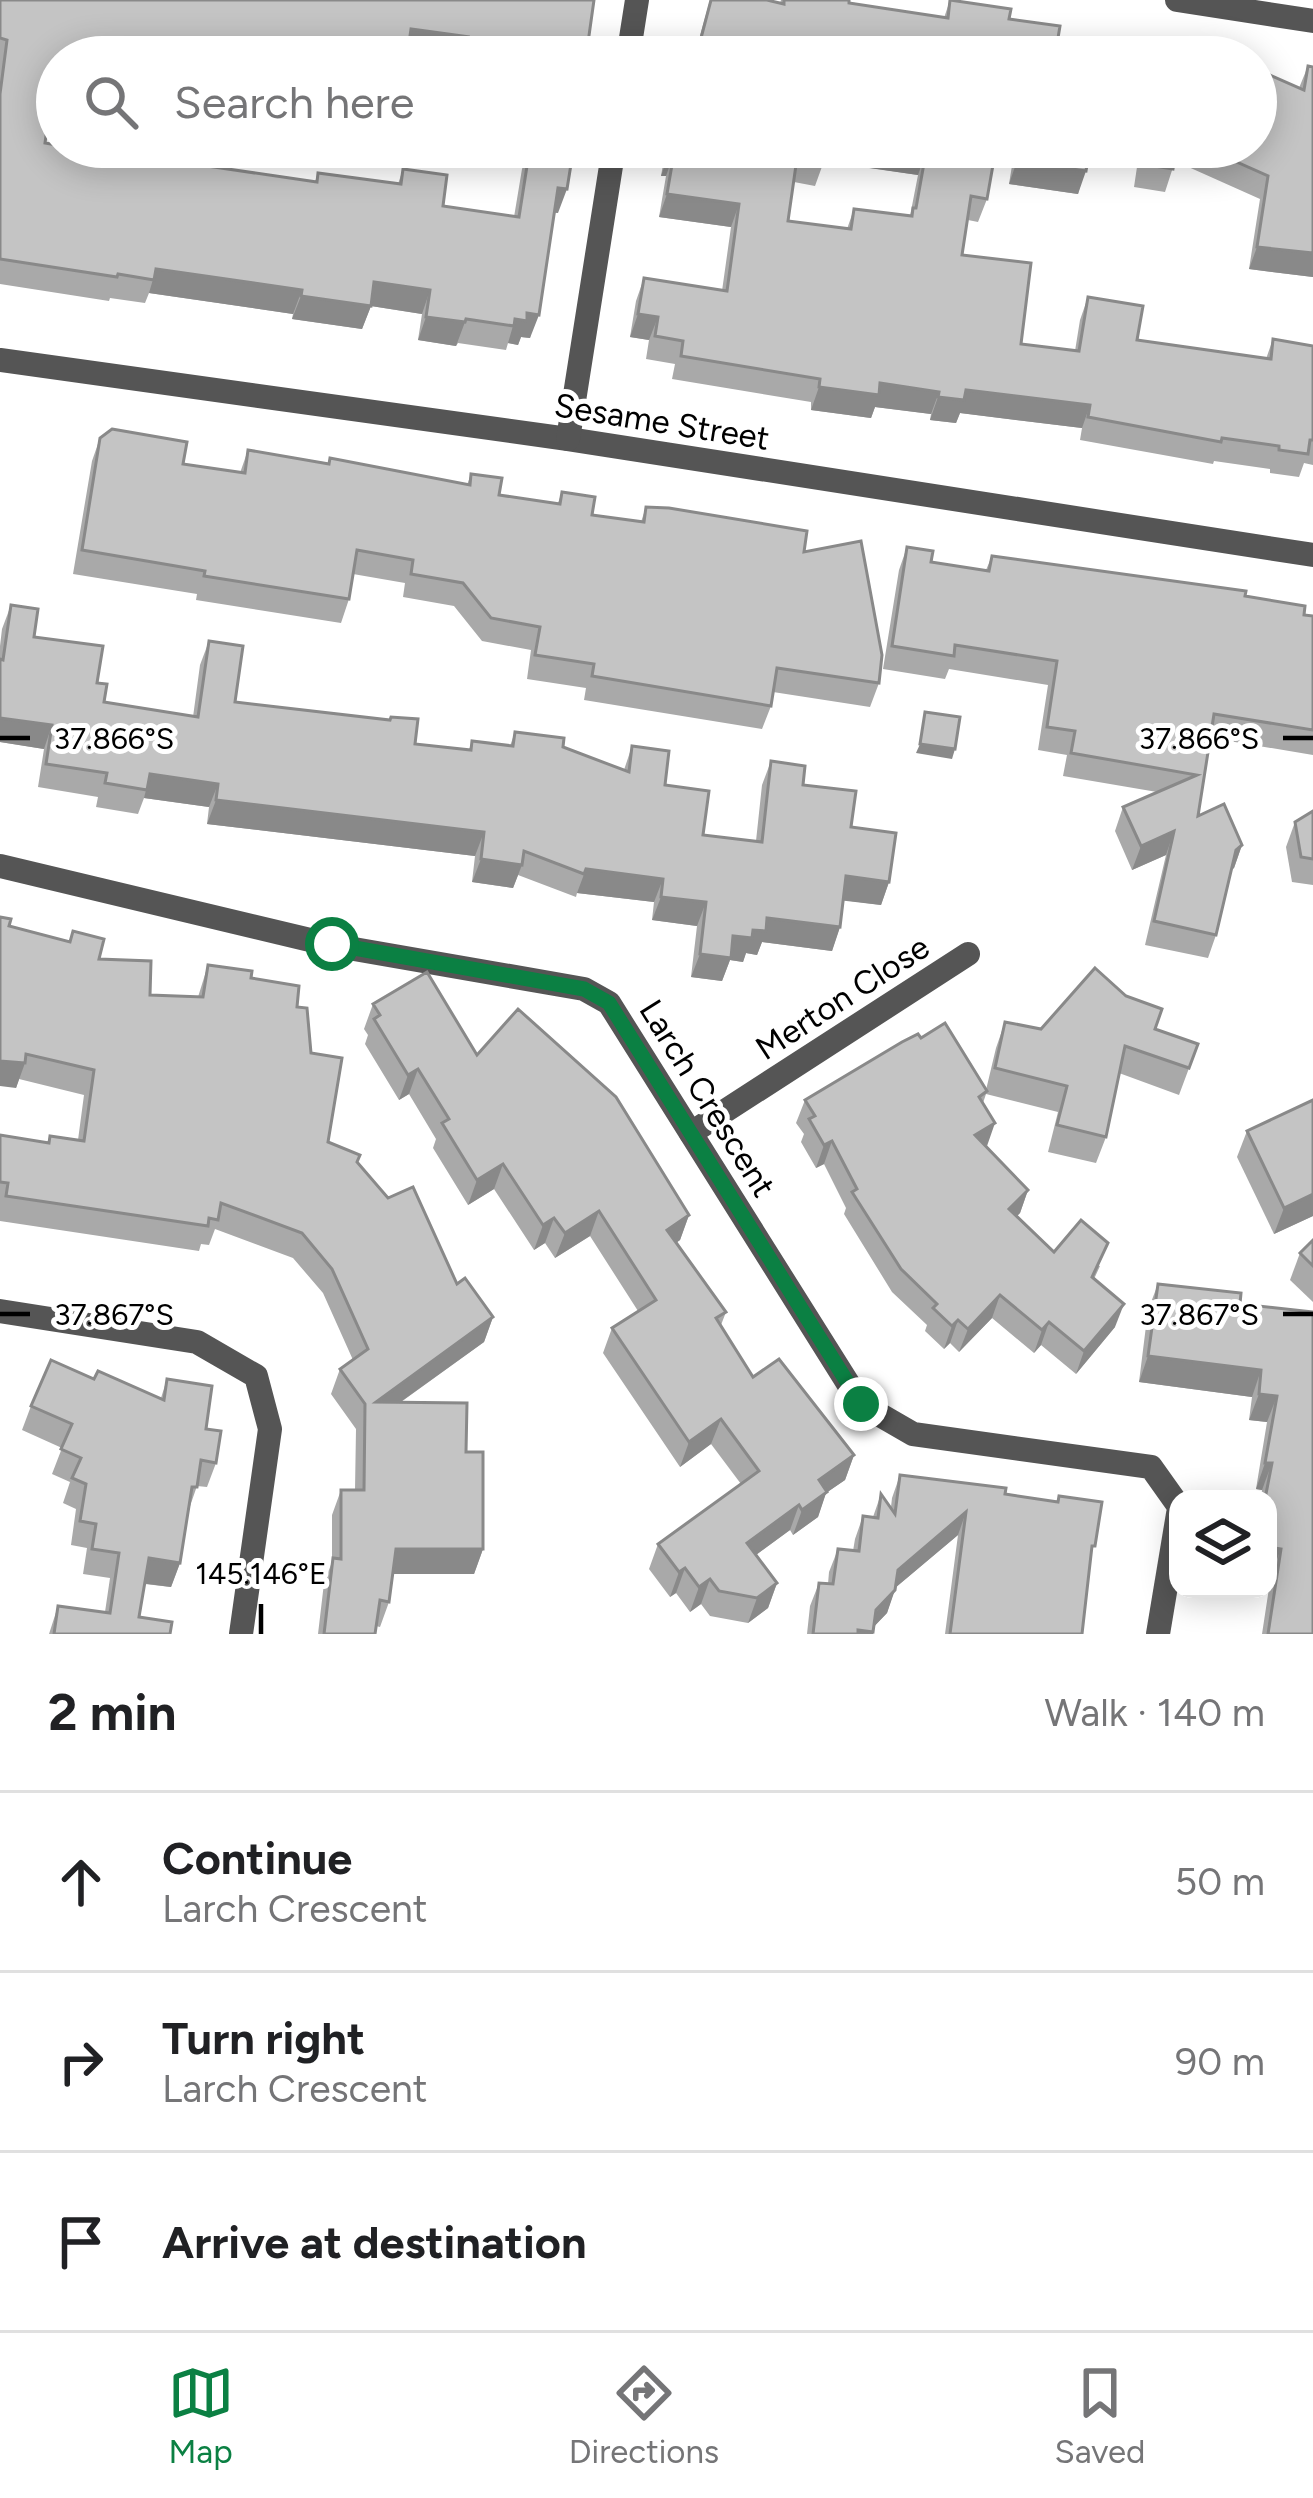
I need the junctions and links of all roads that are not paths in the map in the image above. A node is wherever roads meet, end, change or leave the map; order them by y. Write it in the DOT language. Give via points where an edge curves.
graph roads {
  1 [pos="638,0"];
  2 [pos="1177,0"];
  3 [pos="1313,21"];
  4 [pos="632,36"];
  5 [pos="611,168"];
  6 [pos="0,360"];
  7 [pos="568,439"];
  8 [pos="1313,555"];
  9 [pos="0,866"];
  10 [pos="968,954"];
  11 [pos="691,1133"];
  12 [pos="0,1311"];
  13 [pos="1169,1495"];
  14 [pos="1169,1565"];
  15 [pos="241,1634"];
  16 [pos="1158,1634"];
  1 -- 4 [label="street"];
  2 -- 3 [label="street"];
  5 -- 7 [label="street"];
  6 -- 7 [label="street, Sesame Street"];
  7 -- 8 [label="street, Sesame Street"];
  9 -- 11 [label="street, Larch Crescent" via="332,944 584,989 609,1003"];
  10 -- 11 [label="street, Merton Close"];
  11 -- 13 [label="street, Larch Crescent" via="861,1404 913,1434 1151,1467"];
  12 -- 15 [label="street" via="197,1342 256,1376 270,1429"];
  14 -- 16 [label="street, Larch Crescent"];
}
